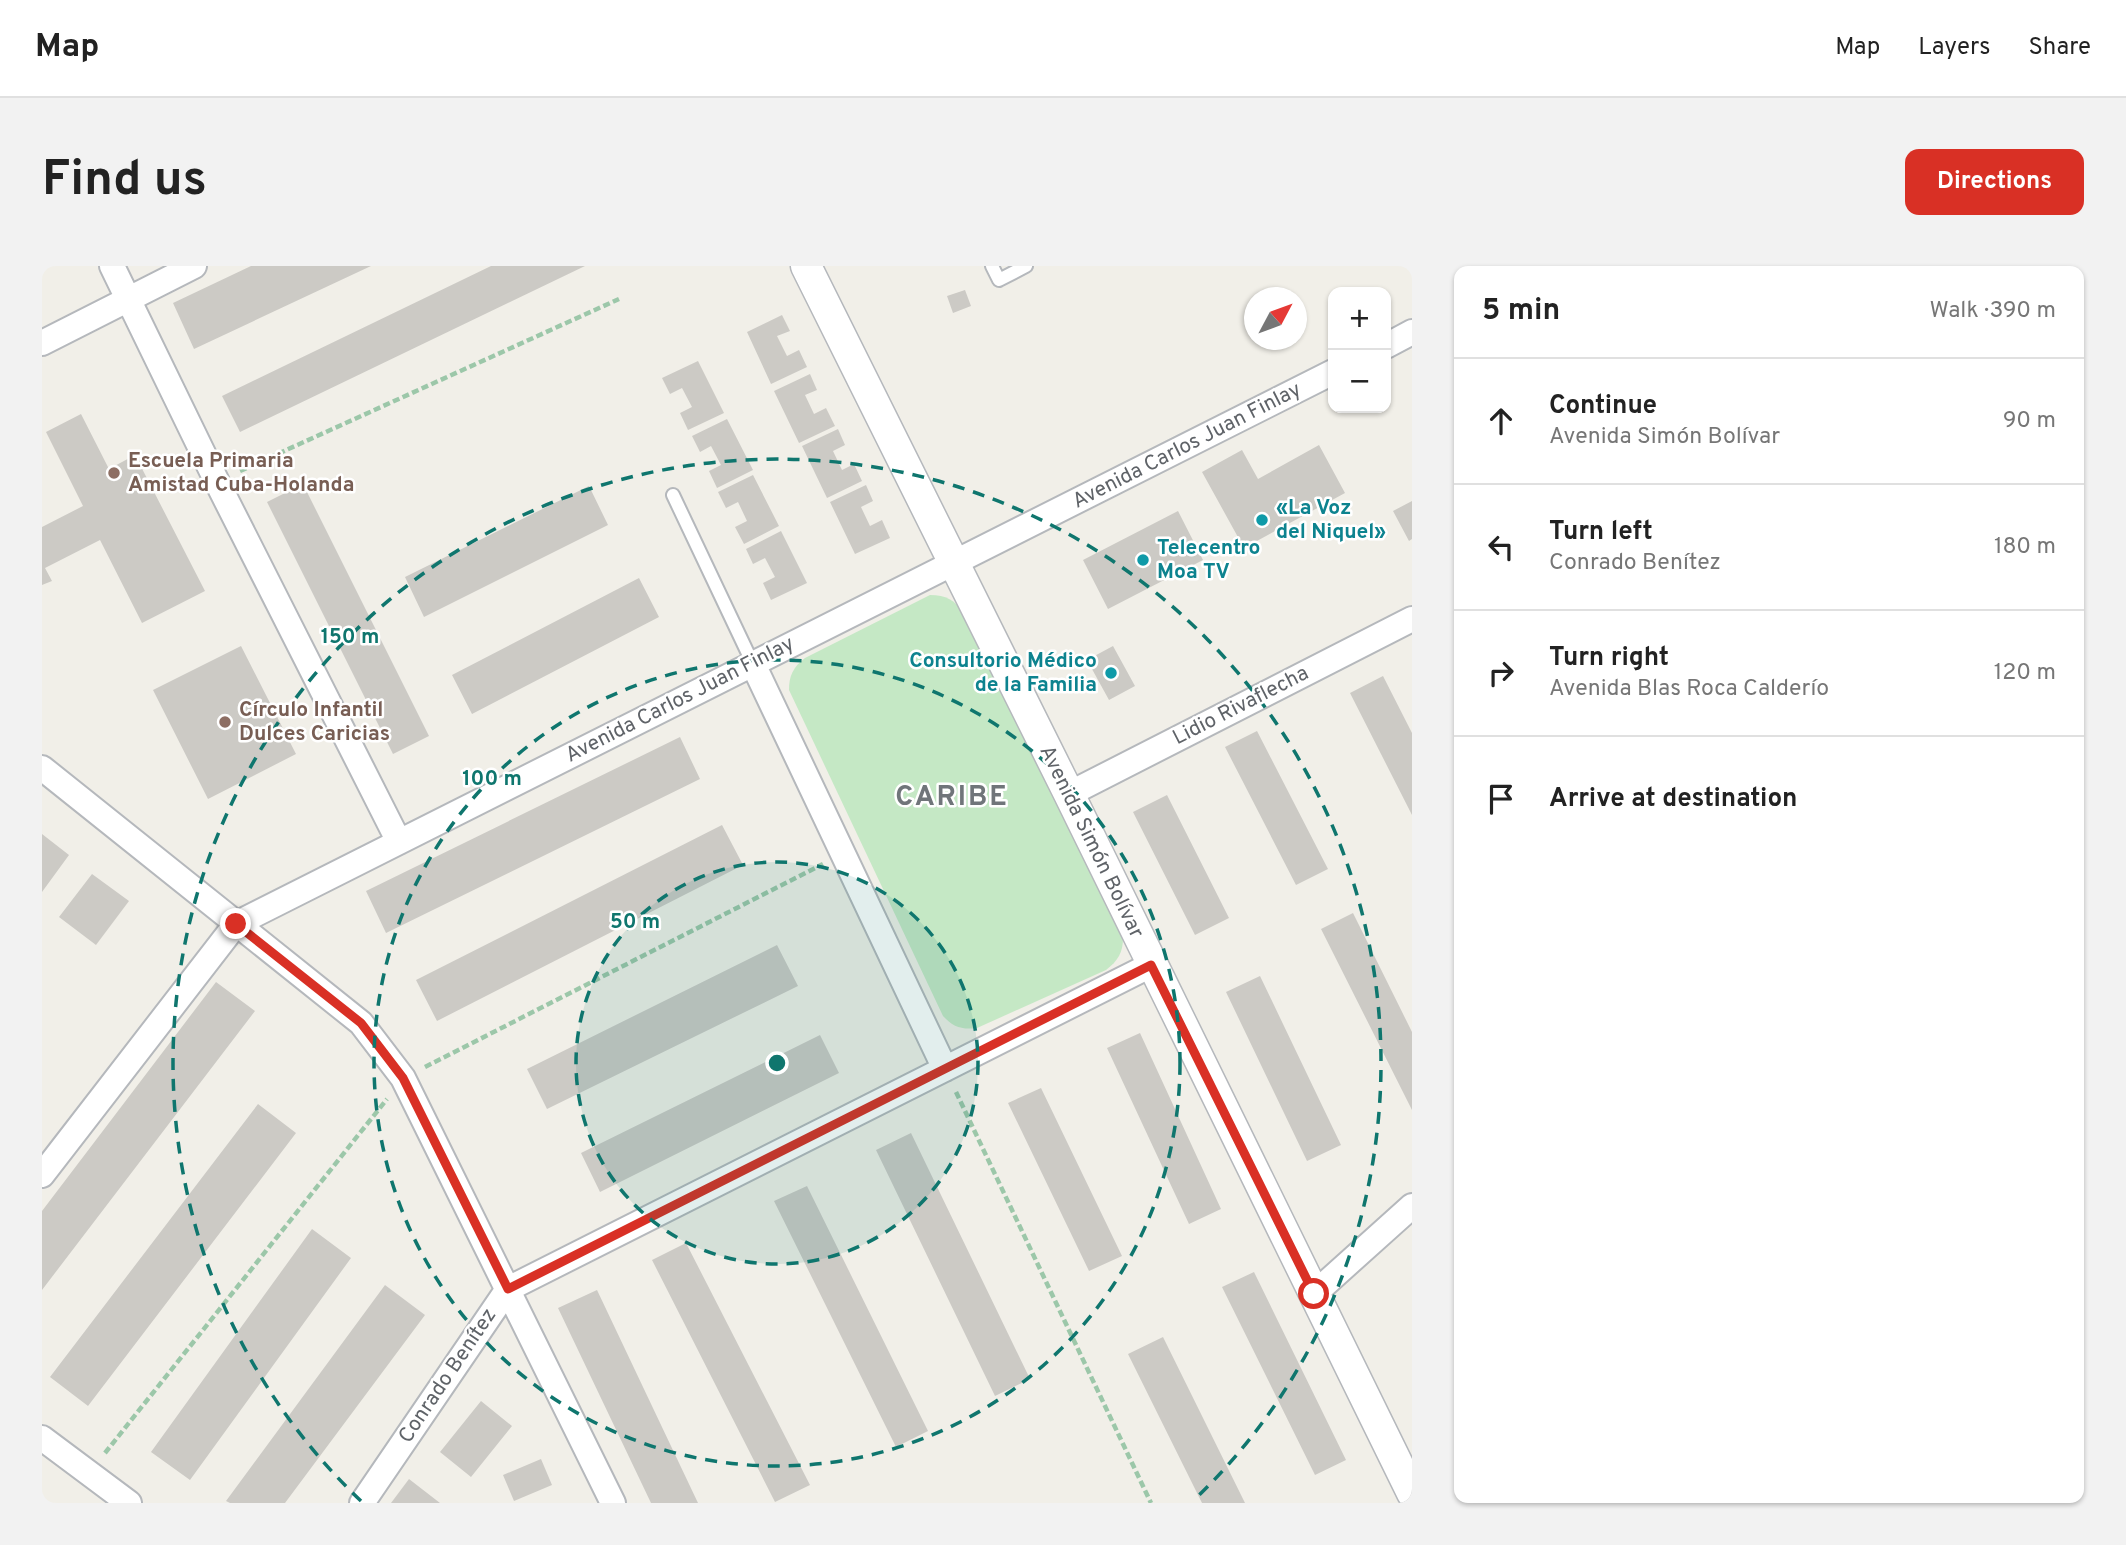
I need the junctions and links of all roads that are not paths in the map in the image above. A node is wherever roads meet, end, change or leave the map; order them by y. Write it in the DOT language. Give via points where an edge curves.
graph roads {
  1 [pos="112,266"];
  2 [pos="194,266"];
  3 [pos="806,266"];
  4 [pos="992,266"];
  5 [pos="1026,266"];
  6 [pos="128,299"];
  7 [pos="1412,332"];
  8 [pos="42,343"];
  9 [pos="1391,343"];
  10 [pos="1328,375"];
  11 [pos="673,495"];
  12 [pos="953,563"];
  13 [pos="1412,619"];
  14 [pos="753,664"];
  15 [pos="42,768"];
  16 [pos="1069,794"];
  17 [pos="399,842"];
  18 [pos="236,924"];
  19 [pos="1151,965"];
  20 [pos="945,1069"];
  21 [pos="42,1175"];
  22 [pos="1412,1206"];
  23 [pos="508,1289"];
  24 [pos="1314,1294"];
  25 [pos="42,1438"];
  26 [pos="1412,1493"];
  27 [pos="129,1503"];
  28 [pos="362,1503"];
  29 [pos="613,1503"];
  1 -- 6 [label="street"];
  2 -- 6 [label="street"];
  3 -- 12 [label="street, Avenida Simón Bolívar"];
  4 -- 5 [label="lane" via="999,280"];
  6 -- 8 [label="street"];
  6 -- 17 [label="street"];
  7 -- 9 [label="street"];
  10 -- 12 [label="street, Avenida Carlos Juan Finlay"];
  11 -- 14 [label="lane"];
  12 -- 14 [label="street, Avenida Carlos Juan Finlay"];
  12 -- 16 [label="street, Avenida Simón Bolívar"];
  13 -- 16 [label="street, Lidio Rivaflecha"];
  14 -- 17 [label="street, Avenida Carlos Juan Finlay"];
  14 -- 20 [label="street"];
  15 -- 18 [label="street"];
  16 -- 19 [label="street, Avenida Simón Bolívar"];
  17 -- 18 [label="street, Avenida Carlos Juan Finlay"];
  18 -- 21 [label="street, Avenida Carlos Juan Finlay"];
  18 -- 23 [label="street" via="361,1023 403,1078"];
  19 -- 20 [label="street, Conrado Benítez"];
  19 -- 24 [label="street, Avenida Simón Bolívar"];
  20 -- 23 [label="street, Conrado Benítez"];
  22 -- 24 [label="street"];
  23 -- 28 [label="street, Conrado Benítez"];
  23 -- 29 [label="street"];
  24 -- 26 [label="street, Avenida Simón Bolívar"];
  25 -- 27 [label="street"];
}
